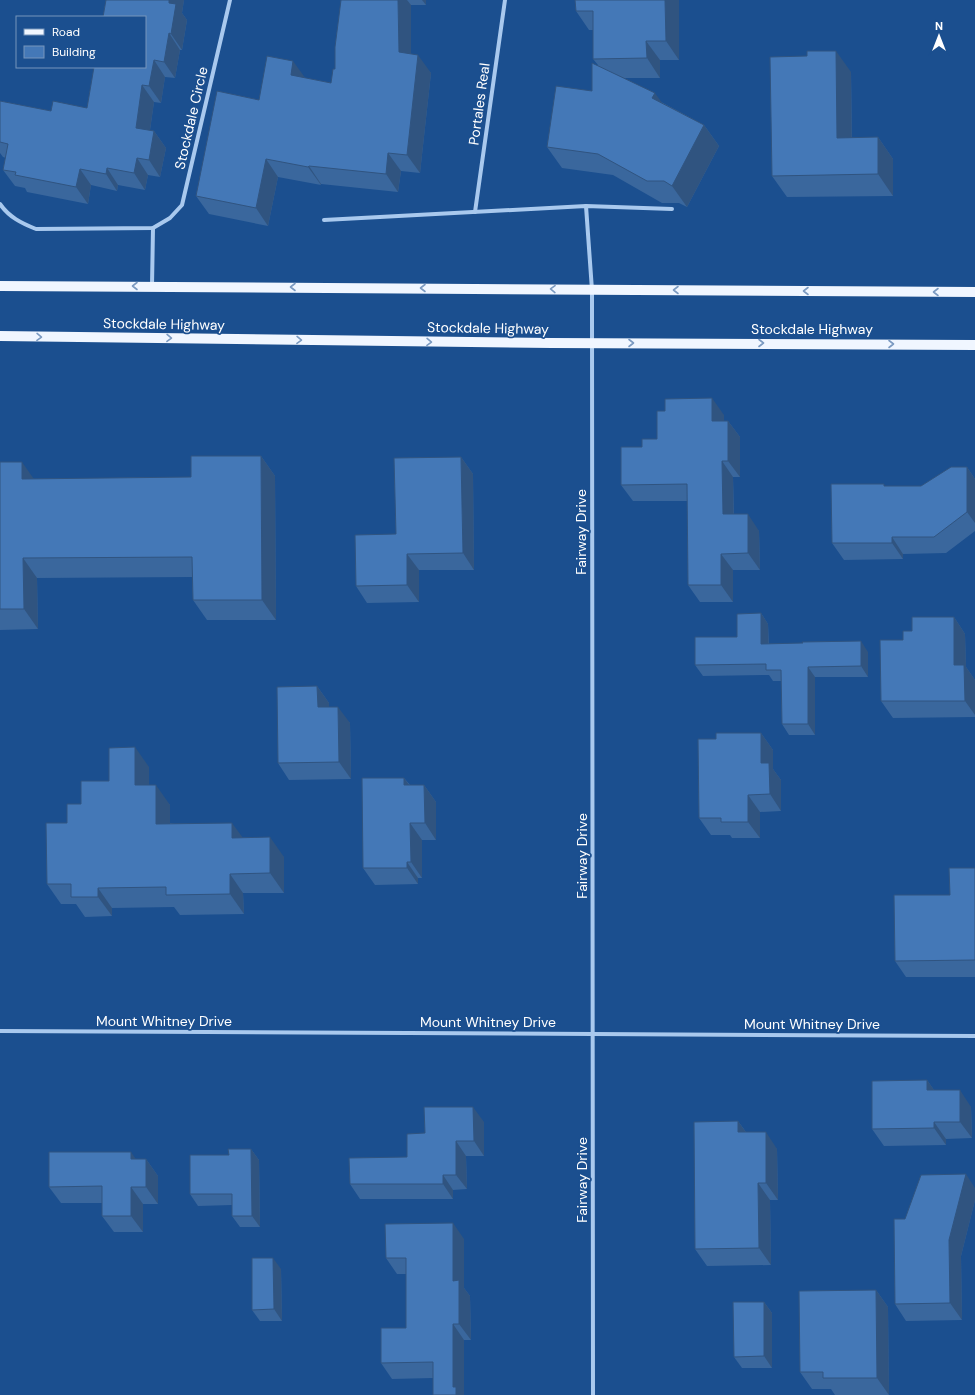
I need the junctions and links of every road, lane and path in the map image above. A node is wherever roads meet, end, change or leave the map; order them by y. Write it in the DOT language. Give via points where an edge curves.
graph roads {
  1 [pos="230,0"];
  2 [pos="505,0"];
  3 [pos="0,204"];
  4 [pos="586,206"];
  5 [pos="672,209"];
  6 [pos="475,212"];
  7 [pos="324,220"];
  8 [pos="153,228"];
  9 [pos="0,286"];
  10 [pos="152,286"];
  11 [pos="592,290"];
  12 [pos="975,292"];
  13 [pos="0,336"];
  14 [pos="592,342"];
  15 [pos="975,344"];
  16 [pos="0,1031"];
  17 [pos="593,1034"];
  18 [pos="975,1036"];
  19 [pos="593,1395"];
  1 -- 8 [label="street, Stockdale Circle" via="182,205 170,218"];
  2 -- 6 [label="street, Portales Real"];
  3 -- 8 [label="street" via="19,222 36,229"];
  4 -- 5 [label="street"];
  4 -- 6 [label="street"];
  4 -- 11 [label="street, Fairway Drive"];
  6 -- 7 [label="street"];
  8 -- 10 [label="street"];
  10 -- 9 [label="main road, one-way"];
  11 -- 10 [label="main road, one-way"];
  12 -- 11 [label="main road, one-way"];
  11 -- 14 [label="street, Fairway Drive"];
  13 -- 14 [label="main road, Stockdale Highway, one-way"];
  14 -- 15 [label="main road, Stockdale Highway, one-way"];
  14 -- 17 [label="street, Fairway Drive"];
  16 -- 17 [label="street, Mount Whitney Drive"];
  17 -- 18 [label="street, Mount Whitney Drive"];
  17 -- 19 [label="street, Fairway Drive"];
}
